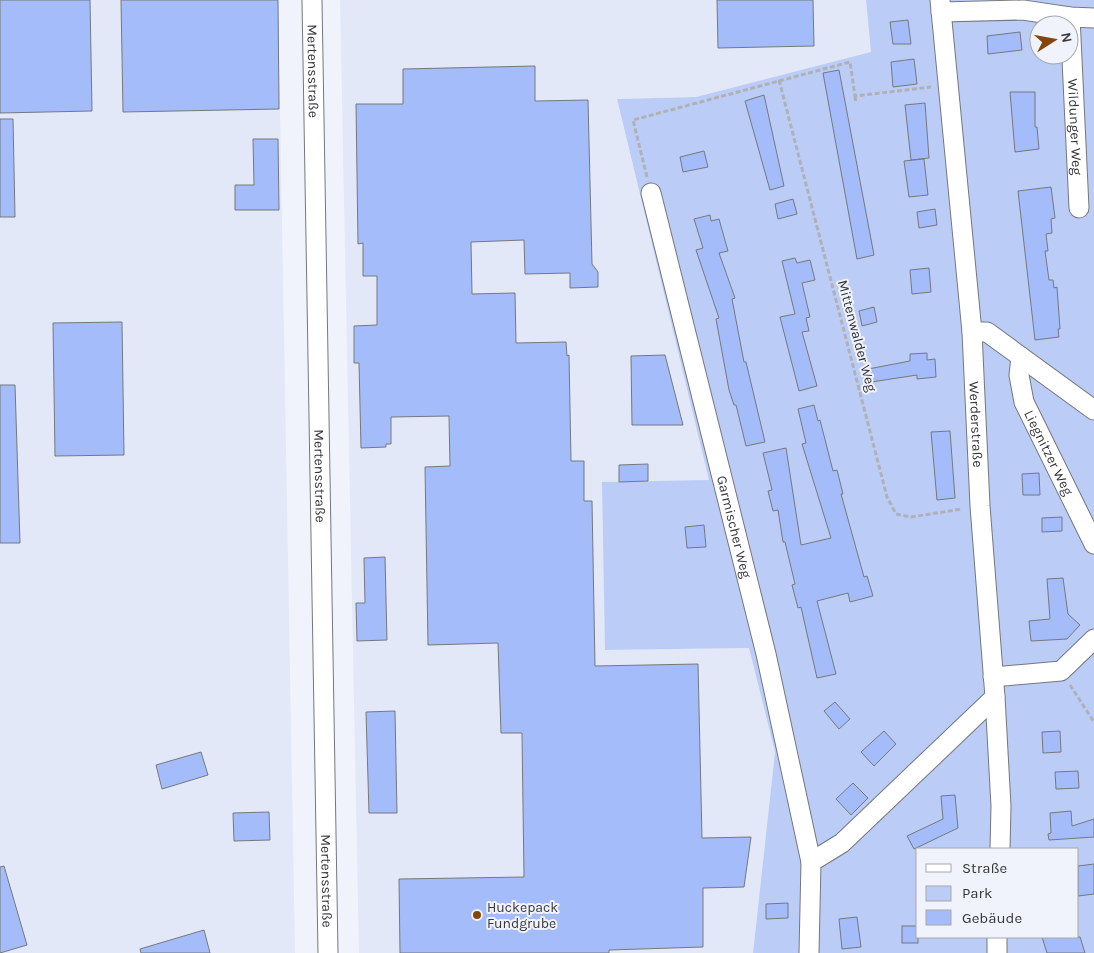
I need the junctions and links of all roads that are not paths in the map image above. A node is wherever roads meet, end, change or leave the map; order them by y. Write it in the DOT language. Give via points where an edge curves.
graph roads {
  1 [pos="312,0"];
  2 [pos="941,6"];
  3 [pos="1057,15"];
  4 [pos="1079,17"];
  5 [pos="1094,18"];
  6 [pos="1072,65"];
  7 [pos="651,193"];
  8 [pos="1079,208"];
  9 [pos="972,332"];
  10 [pos="1021,357"];
  11 [pos="1094,410"];
  12 [pos="1094,544"];
  13 [pos="1094,639"];
  14 [pos="993,677"];
  15 [pos="995,698"];
  16 [pos="1000,848"];
  17 [pos="811,862"];
  18 [pos="997,938"];
  19 [pos="328,953"];
  20 [pos="809,953"];
  21 [pos="997,953"];
  1 -- 19 [label="street, Mertensstraße"];
  2 -- 3 [label="street"];
  2 -- 9 [label="street, Werderstraße"];
  4 -- 5 [label="street"];
  6 -- 8 [label="street, Wildunger Weg"];
  7 -- 17 [label="street, Garmischer Weg" via="766,654"];
  9 -- 10 [label="street" via="987,332"];
  9 -- 14 [label="street, Werderstraße" via="980,506"];
  10 -- 11 [label="street"];
  10 -- 12 [label="street, Liegnitzer Weg" via="1019,375 1024,402"];
  13 -- 14 [label="street" via="1061,671"];
  14 -- 15 [label="street, Werderstraße"];
  15 -- 16 [label="street, Werderstraße"];
  15 -- 17 [label="street" via="842,843"];
  17 -- 20 [label="street, Garmischer Weg"];
  18 -- 21 [label="street"];
}
